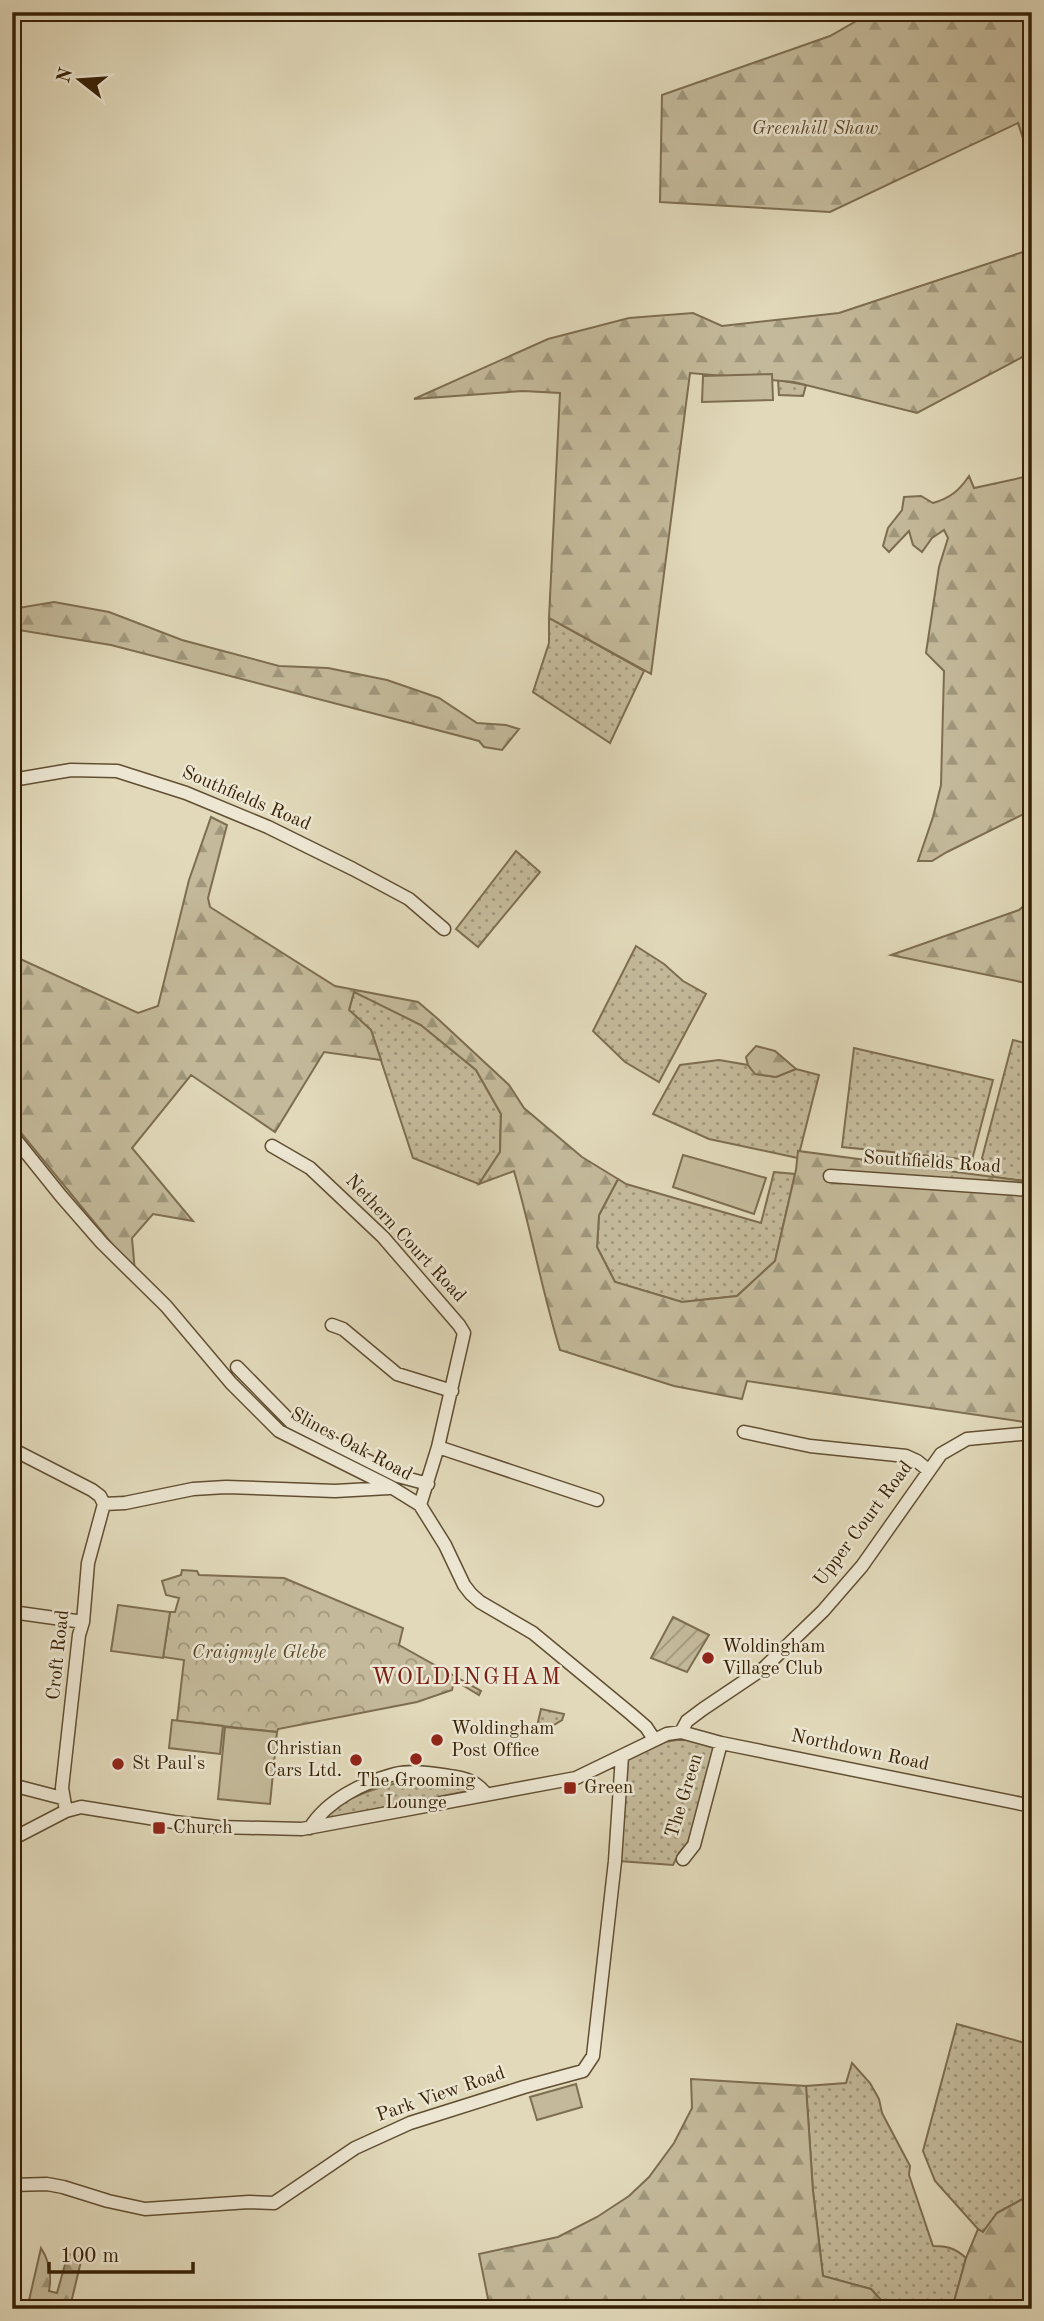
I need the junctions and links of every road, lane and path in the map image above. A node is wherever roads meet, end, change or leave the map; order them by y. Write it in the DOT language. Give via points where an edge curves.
graph roads {
  1 [pos="12,780"];
  2 [pos="444,929"];
  3 [pos="12,1135"];
  4 [pos="272,1146"];
  5 [pos="830,1176"];
  6 [pos="1032,1191"];
  7 [pos="331,1325"];
  8 [pos="237,1367"];
  9 [pos="452,1391"];
  10 [pos="744,1432"];
  11 [pos="1032,1433"];
  12 [pos="438,1447"];
  13 [pos="12,1449"];
  14 [pos="928,1470"];
  15 [pos="428,1484"];
  16 [pos="391,1487"];
  17 [pos="597,1500"];
  18 [pos="104,1504"];
  19 [pos="420,1505"];
  20 [pos="12,1612"];
  21 [pos="83,1622"];
  22 [pos="681,1732"];
  23 [pos="654,1740"];
  24 [pos="721,1743"];
  25 [pos="621,1756"];
  26 [pos="12,1785"];
  27 [pos="486,1794"];
  28 [pos="64,1805"];
  29 [pos="1032,1806"];
  30 [pos="310,1828"];
  31 [pos="12,1839"];
  32 [pos="683,1858"];
  33 [pos="12,2185"];
  1 -- 2 [label="street, Southfields Road" via="71,770 117,771 186,793 353,869 409,900"];
  3 -- 16 [label="street, Slines Oak Road" via="103,1243 279,1431"];
  4 -- 9 [label="street, Nethern Court Road" via="310,1168 383,1237 459,1325 464,1333"];
  5 -- 6 [label="street, Southfields Road"];
  7 -- 9 [label="street" via="397,1374"];
  8 -- 15 [label="street" via="291,1422 398,1476"];
  9 -- 12 [label="street, Nethern Court Road"];
  10 -- 14 [label="street" via="810,1446 906,1457"];
  11 -- 14 [label="street, Upper Court Road" via="967,1439 941,1454"];
  12 -- 15 [label="street, Nethern Court Road"];
  12 -- 17 [label="street"];
  13 -- 18 [label="street" via="92,1490"];
  14 -- 22 [label="street, Upper Court Road" via="862,1566 823,1611 764,1668 703,1709"];
  15 -- 19 [label="street, Nethern Court Road"];
  16 -- 18 [label="street" via="335,1491 226,1487"];
  16 -- 19 [label="street, Slines Oak Road"];
  18 -- 21 [label="street, Croft Road" via="88,1563"];
  19 -- 23 [label="street, Slines Oak Road" via="471,1594 533,1633 631,1713"];
  20 -- 21 [label="street"];
  21 -- 28 [label="street, Croft Road" via="62,1788"];
  22 -- 23 [label="street"];
  22 -- 24 [label="street, Northdown Road"];
  23 -- 25 [label="street"];
  24 -- 29 [label="street, Northdown Road"];
  24 -- 32 [label="street, The Green" via="694,1845"];
  25 -- 27 [label="street" via="576,1778"];
  25 -- 33 [label="street, Park View Road" via="615,1861 593,2056 583,2071 410,2123 355,2148 274,2203 145,2209 63,2187"];
  26 -- 28 [label="street"];
  27 -- 30 [label="street"];
  27 -- 30 [label="street" via="479,1784 463,1778 395,1774 345,1795 326,1808"];
  28 -- 30 [label="street" via="218,1827"];
  28 -- 31 [label="street"];
}
